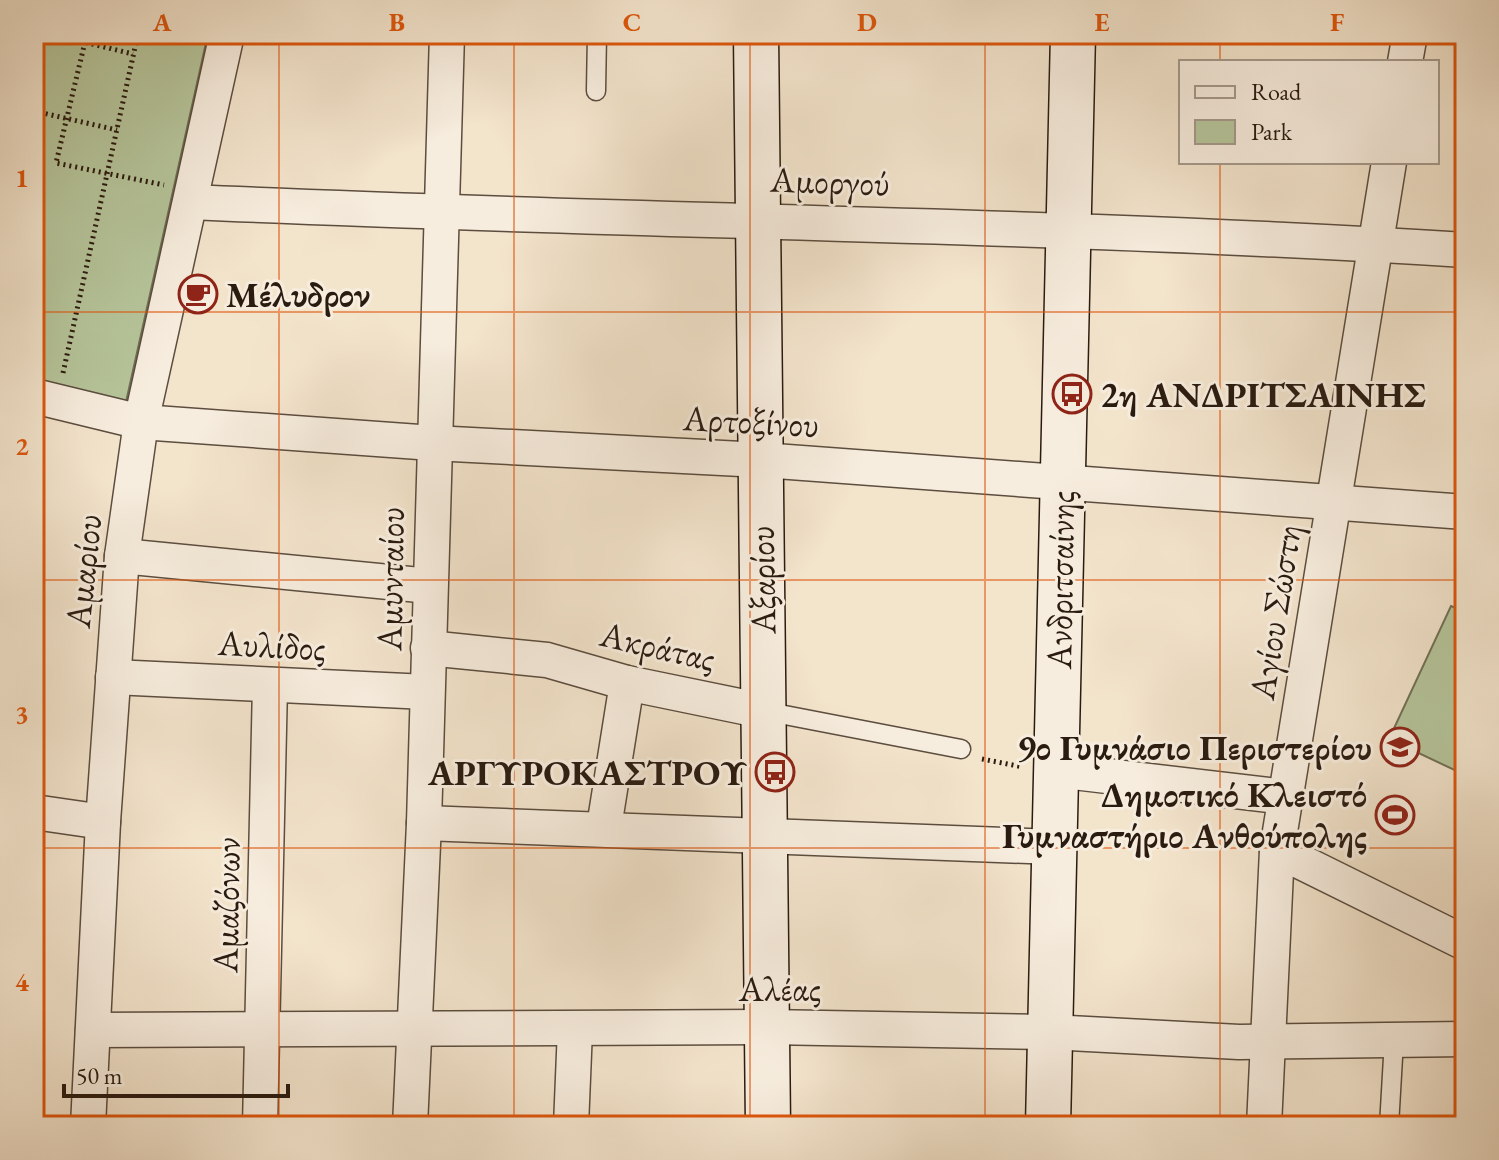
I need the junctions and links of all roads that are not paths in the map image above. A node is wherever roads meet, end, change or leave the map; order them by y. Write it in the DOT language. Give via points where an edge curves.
graph roads {
  1 [pos="227,34"];
  2 [pos="447,34"];
  3 [pos="597,34"];
  4 [pos="756,34"];
  5 [pos="1073,34"];
  6 [pos="1410,34"];
  7 [pos="1405,60"];
  8 [pos="596,91"];
  9 [pos="1389,164"];
  10 [pos="193,196"];
  11 [pos="440,214"];
  12 [pos="758,219"];
  13 [pos="1069,230"];
  14 [pos="1375,244"];
  15 [pos="1465,250"];
  16 [pos="46,399"];
  17 [pos="141,422"];
  18 [pos="433,443"];
  19 [pos="761,460"];
  20 [pos="1062,483"];
  21 [pos="1333,502"];
  22 [pos="1465,512"];
  23 [pos="122,556"];
  24 [pos="430,586"];
  25 [pos="428,648"];
  26 [pos="113,677"];
  27 [pos="627,683"];
  28 [pos="270,685"];
  29 [pos="427,692"];
  30 [pos="763,711"];
  31 [pos="961,749"];
  32 [pos="1056,770"];
  33 [pos="1285,797"];
  34 [pos="34,812"];
  35 [pos="103,822"];
  36 [pos="424,823"];
  37 [pos="604,827"];
  38 [pos="765,834"];
  39 [pos="1054,847"];
  40 [pos="1277,850"];
  41 [pos="1465,943"];
  42 [pos="767,1027"];
  43 [pos="575,1029"];
  44 [pos="93,1030"];
  45 [pos="263,1030"];
  46 [pos="414,1031"];
  47 [pos="1050,1032"];
  48 [pos="1465,1039"];
  49 [pos="1268,1040"];
  50 [pos="1394,1040"];
  51 [pos="88,1126"];
  52 [pos="260,1126"];
  53 [pos="410,1126"];
  54 [pos="571,1126"];
  55 [pos="768,1126"];
  56 [pos="1048,1126"];
  57 [pos="1264,1126"];
  58 [pos="1389,1126"];
  1 -- 10 [label="street, Αμαρίου"];
  2 -- 11 [label="street, Αμυνταίου"];
  3 -- 8 [label="lane"];
  4 -- 12 [label="street, Αξαρίου"];
  5 -- 13 [label="street, Ανδριτσαίνης"];
  6 -- 7 [label="street"];
  9 -- 14 [label="street, Αγίου Σώστη"];
  10 -- 11 [label="street, Αμοργού"];
  10 -- 17 [label="street, Αμαρίου"];
  11 -- 12 [label="street, Αμοργού"];
  11 -- 18 [label="street, Αμυνταίου"];
  12 -- 13 [label="street, Αμοργού"];
  12 -- 19 [label="street, Αξαρίου"];
  13 -- 14 [label="street, Αμοργού"];
  13 -- 20 [label="street, Ανδριτσαίνης"];
  14 -- 15 [label="street, Αμοργού"];
  14 -- 21 [label="street, Αγίου Σώστη"];
  16 -- 17 [label="street, Αρτοξίνου"];
  17 -- 18 [label="street, Αρτοξίνου"];
  17 -- 23 [label="street, Αμαρίου"];
  18 -- 19 [label="street, Αρτοξίνου"];
  18 -- 24 [label="street, Αμυνταίου"];
  19 -- 20 [label="street, Αρτοξίνου"];
  19 -- 30 [label="street, Αξαρίου"];
  20 -- 21 [label="street, Αρτοξίνου"];
  20 -- 32 [label="street, Ανδριτσαίνης"];
  21 -- 22 [label="street, Αρτοξίνου"];
  21 -- 33 [label="street, Αγίου Σώστη"];
  23 -- 24 [label="street"];
  23 -- 26 [label="street, Αμαρίου"];
  24 -- 25 [label="street, Αμυνταίου"];
  25 -- 27 [label="street, Ακράτας" via="547,660"];
  25 -- 29 [label="street, Αμυνταίου"];
  26 -- 28 [label="street, Αυλίδος"];
  26 -- 35 [label="street, Αμαρίου"];
  27 -- 30 [label="street, Ακράτας"];
  27 -- 37 [label="street"];
  28 -- 29 [label="street, Αυλίδος"];
  28 -- 45 [label="street, Αμαζόνων"];
  29 -- 36 [label="street, Αμυνταίου"];
  30 -- 31 [label="lane, Ακράτας"];
  30 -- 38 [label="street, Αξαρίου"];
  32 -- 33 [label="street"];
  32 -- 39 [label="street, Ανδριτσαίνης"];
  33 -- 40 [label="street, Αγίου Σώστη"];
  34 -- 35 [label="street"];
  35 -- 44 [label="street, Αμαρίου"];
  36 -- 37 [label="street"];
  36 -- 46 [label="street, Αμυνταίου"];
  37 -- 38 [label="street"];
  38 -- 39 [label="street"];
  38 -- 42 [label="street, Αξαρίου"];
  39 -- 47 [label="street, Ανδριτσαίνης"];
  40 -- 41 [label="street"];
  40 -- 49 [label="street, Αγίου Σώστη"];
  42 -- 43 [label="street, Αλέας"];
  42 -- 47 [label="street, Αλέας"];
  42 -- 55 [label="street, Αξαρίου"];
  43 -- 46 [label="street, Αλέας"];
  43 -- 54 [label="street"];
  44 -- 45 [label="street, Αλέας"];
  44 -- 51 [label="street, Αμαρίου"];
  45 -- 46 [label="street, Αλέας"];
  45 -- 52 [label="street, Αμαζόνων"];
  46 -- 53 [label="street, Αμυνταίου"];
  47 -- 49 [label="street, Αλέας"];
  47 -- 56 [label="street, Ανδριτσαίνης"];
  48 -- 50 [label="street, Αλέας"];
  49 -- 50 [label="street, Αλέας"];
  49 -- 57 [label="street, Αγίου Σώστη"];
  50 -- 58 [label="lane"];
}
